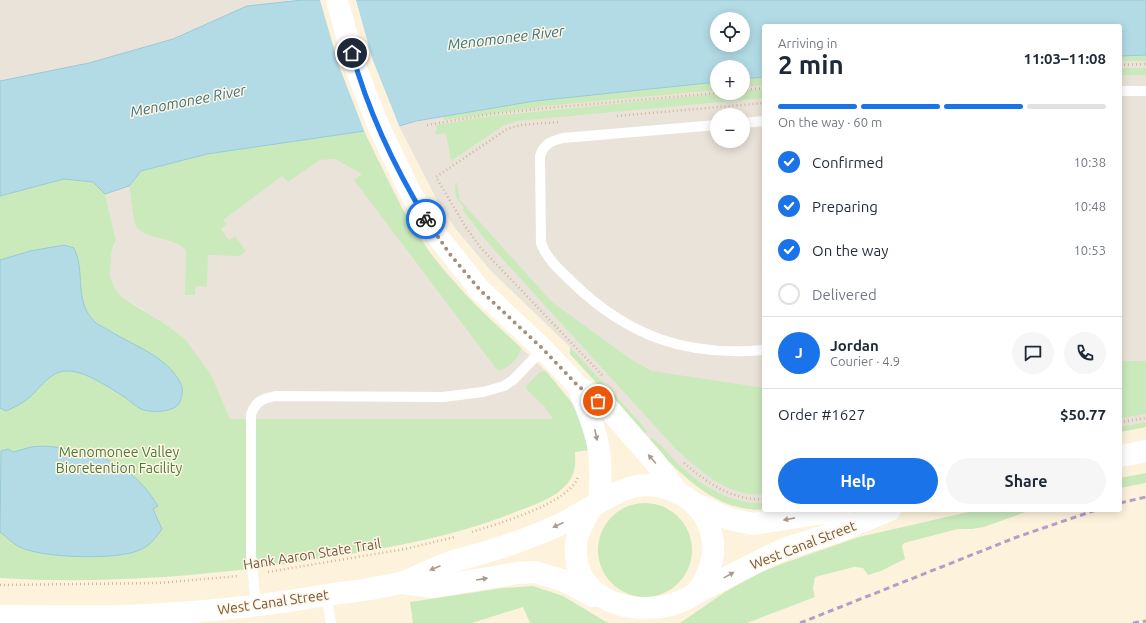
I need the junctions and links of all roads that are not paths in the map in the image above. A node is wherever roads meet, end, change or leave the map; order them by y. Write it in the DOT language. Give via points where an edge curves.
graph roads {
  1 [pos="337,0"];
  2 [pos="1122,92"];
  3 [pos="1146,92"];
  4 [pos="762,121"];
  5 [pos="750,122"];
  6 [pos="710,126"];
  7 [pos="543,349"];
  8 [pos="762,350"];
  9 [pos="578,386"];
  10 [pos="1146,451"];
  11 [pos="1122,456"];
  12 [pos="684,496"];
  13 [pos="596,504"];
  14 [pos="829,512"];
  15 [pos="885,512"];
  16 [pos="402,583"];
  17 [pos="695,594"];
  18 [pos="326,595"];
  19 [pos="598,599"];
  20 [pos="256,606"];
  21 [pos="0,616"];
  22 [pos="331,623"];
  1 -- 7 [label="street" via="356,66 378,125 425,218 480,290"];
  2 -- 3 [label="lane"];
  4 -- 5 [label="lane"];
  6 -- 8 [label="lane" via="563,138 551,142 543,148 540,156 541,243 545,252 580,290 631,326 679,346 699,350"];
  7 -- 9 [label="street"];
  7 -- 20 [label="lane" via="513,380 504,386 483,392 443,397 276,396 260,399 251,414 252,574"];
  12 -- 9 [label="street, one-way" via="608,408"];
  9 -- 13 [label="street, one-way" via="596,430 600,452 601,481"];
  10 -- 11 [label="street"];
  12 -- 13 [label="street" via="645,485 635,486"];
  14 -- 12 [label="street, West Canal Street, one-way" via="753,524 729,519"];
  12 -- 17 [label="street" via="707,519 712,535 713,551 706,578"];
  13 -- 16 [label="street, West Canal Street, one-way" via="560,524 525,539 450,562"];
  13 -- 19 [label="street" via="580,530 576,542 576,555 578,568"];
  17 -- 15 [label="street, West Canal Street, one-way" via="787,548 834,533"];
  16 -- 18 [label="street, West Canal Street"];
  16 -- 19 [label="street, West Canal Street, one-way" via="433,587 535,572 570,583"];
  17 -- 19 [label="street" via="678,609 667,614 642,618 616,612"];
  18 -- 20 [label="street, West Canal Street"];
  18 -- 22 [label="lane"];
  20 -- 21 [label="street, West Canal Street" via="143,616"];
}
